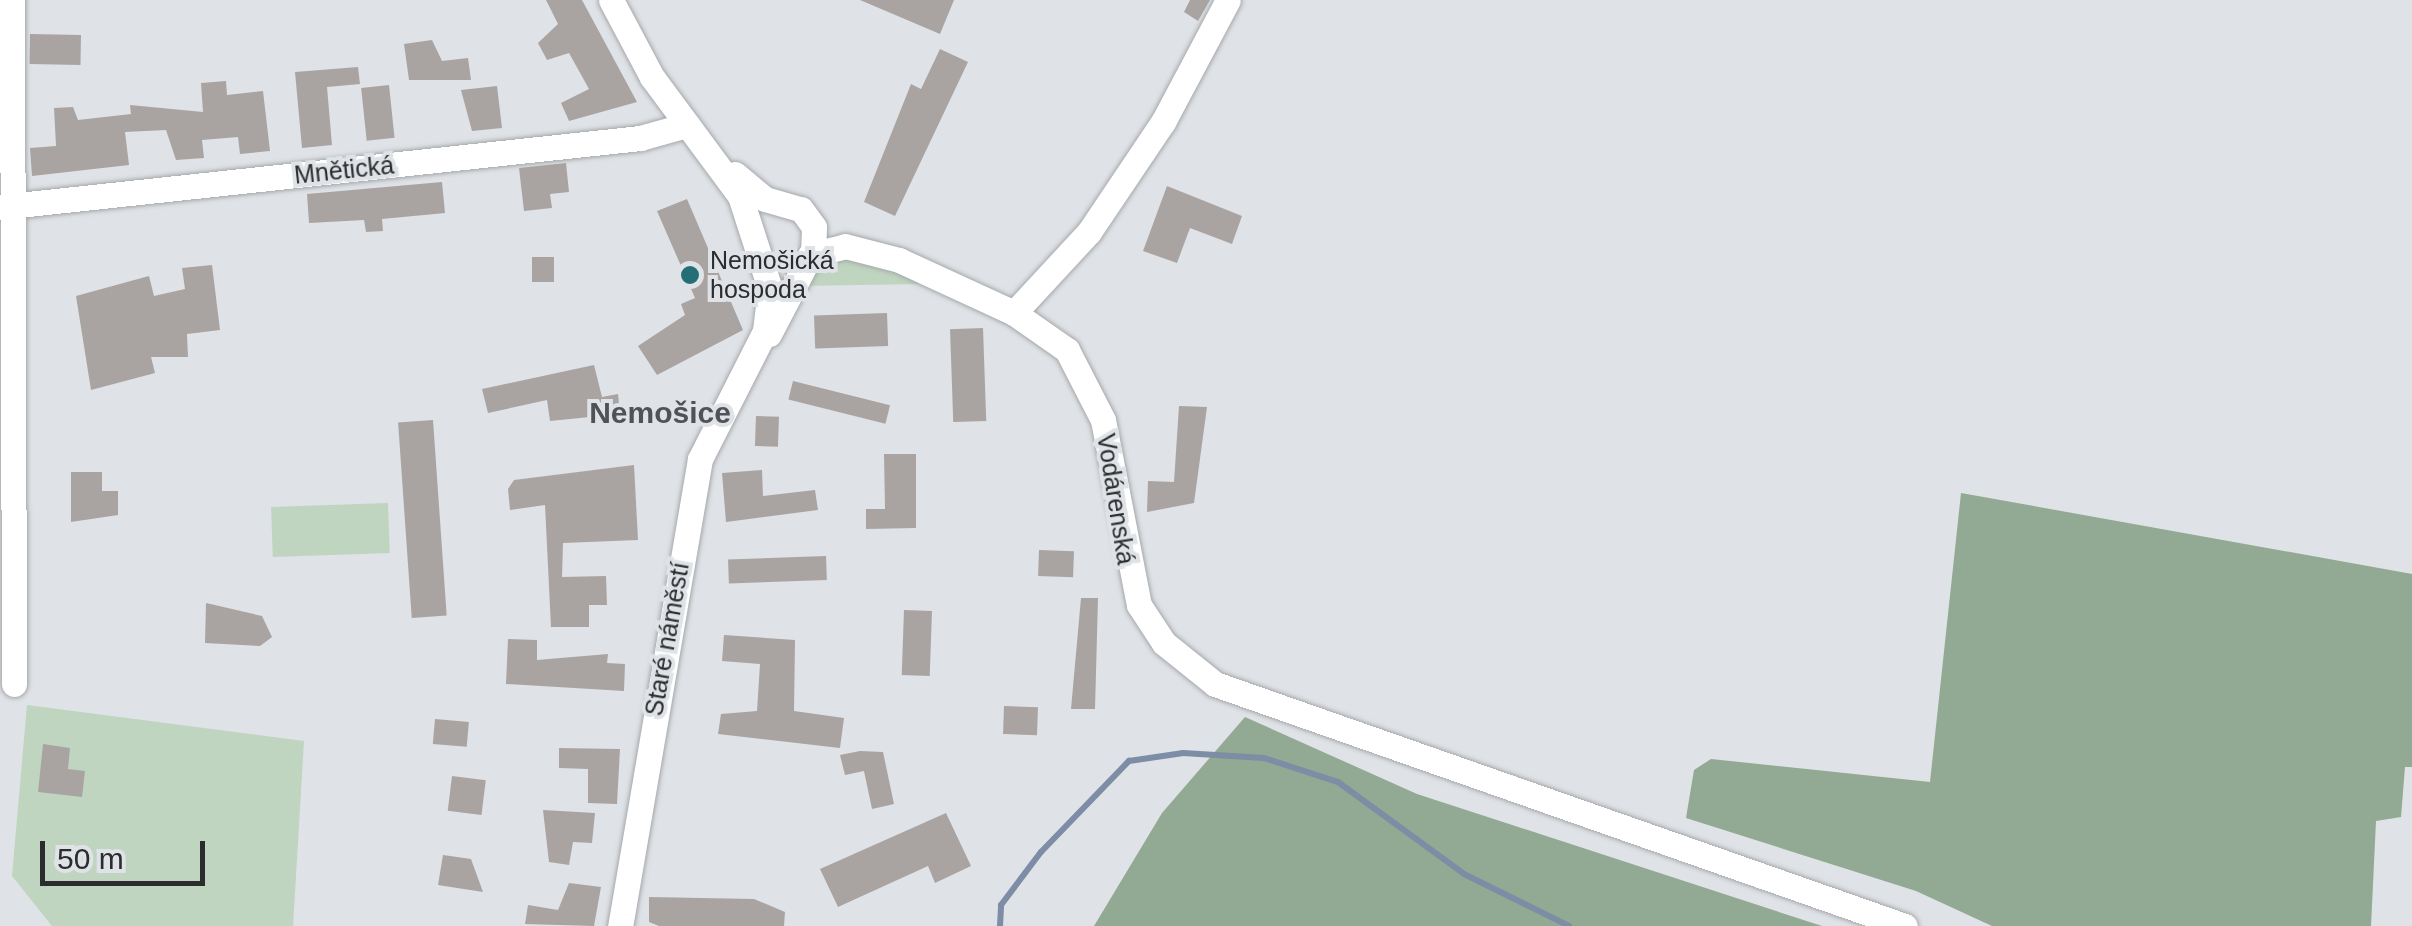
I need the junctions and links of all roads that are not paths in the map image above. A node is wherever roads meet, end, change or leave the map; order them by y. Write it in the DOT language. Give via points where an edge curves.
graph roads {
  1 [pos="12,0"];
  2 [pos="611,0"];
  3 [pos="1228,0"];
  4 [pos="694,134"];
  5 [pos="6,207"];
  6 [pos="796,208"];
  7 [pos="755,248"];
  8 [pos="808,258"];
  9 [pos="899,260"];
  10 [pos="1014,313"];
  11 [pos="748,363"];
  12 [pos="14,684"];
  13 [pos="620,926"];
  14 [pos="1905,926"];
  1 -- 5 [label="street"];
  2 -- 4 [label="street"];
  3 -- 10 [label="street" via="1163,122 1088,232"];
  4 -- 5 [label="street, Mnětická"];
  4 -- 6 [label="street" via="758,195"];
  4 -- 7 [label="street, Staré náměstí" via="746,207"];
  5 -- 12 [label="street"];
  6 -- 7 [label="street" via="761,213"];
  6 -- 8 [label="street" via="816,233"];
  6 -- 9 [label="street, Vodárenská"];
  7 -- 8 [label="street" via="785,268"];
  7 -- 11 [label="street, Staré náměstí" via="770,296"];
  8 -- 9 [label="street, Vodárenská" via="844,246"];
  8 -- 11 [label="street, Staré náměstí"];
  9 -- 10 [label="street, Vodárenská"];
  10 -- 14 [label="street, Vodárenská" via="1067,350 1096,399 1130,578 1164,643 1215,684"];
  11 -- 13 [label="street, Staré náměstí" via="697,471"];
}
